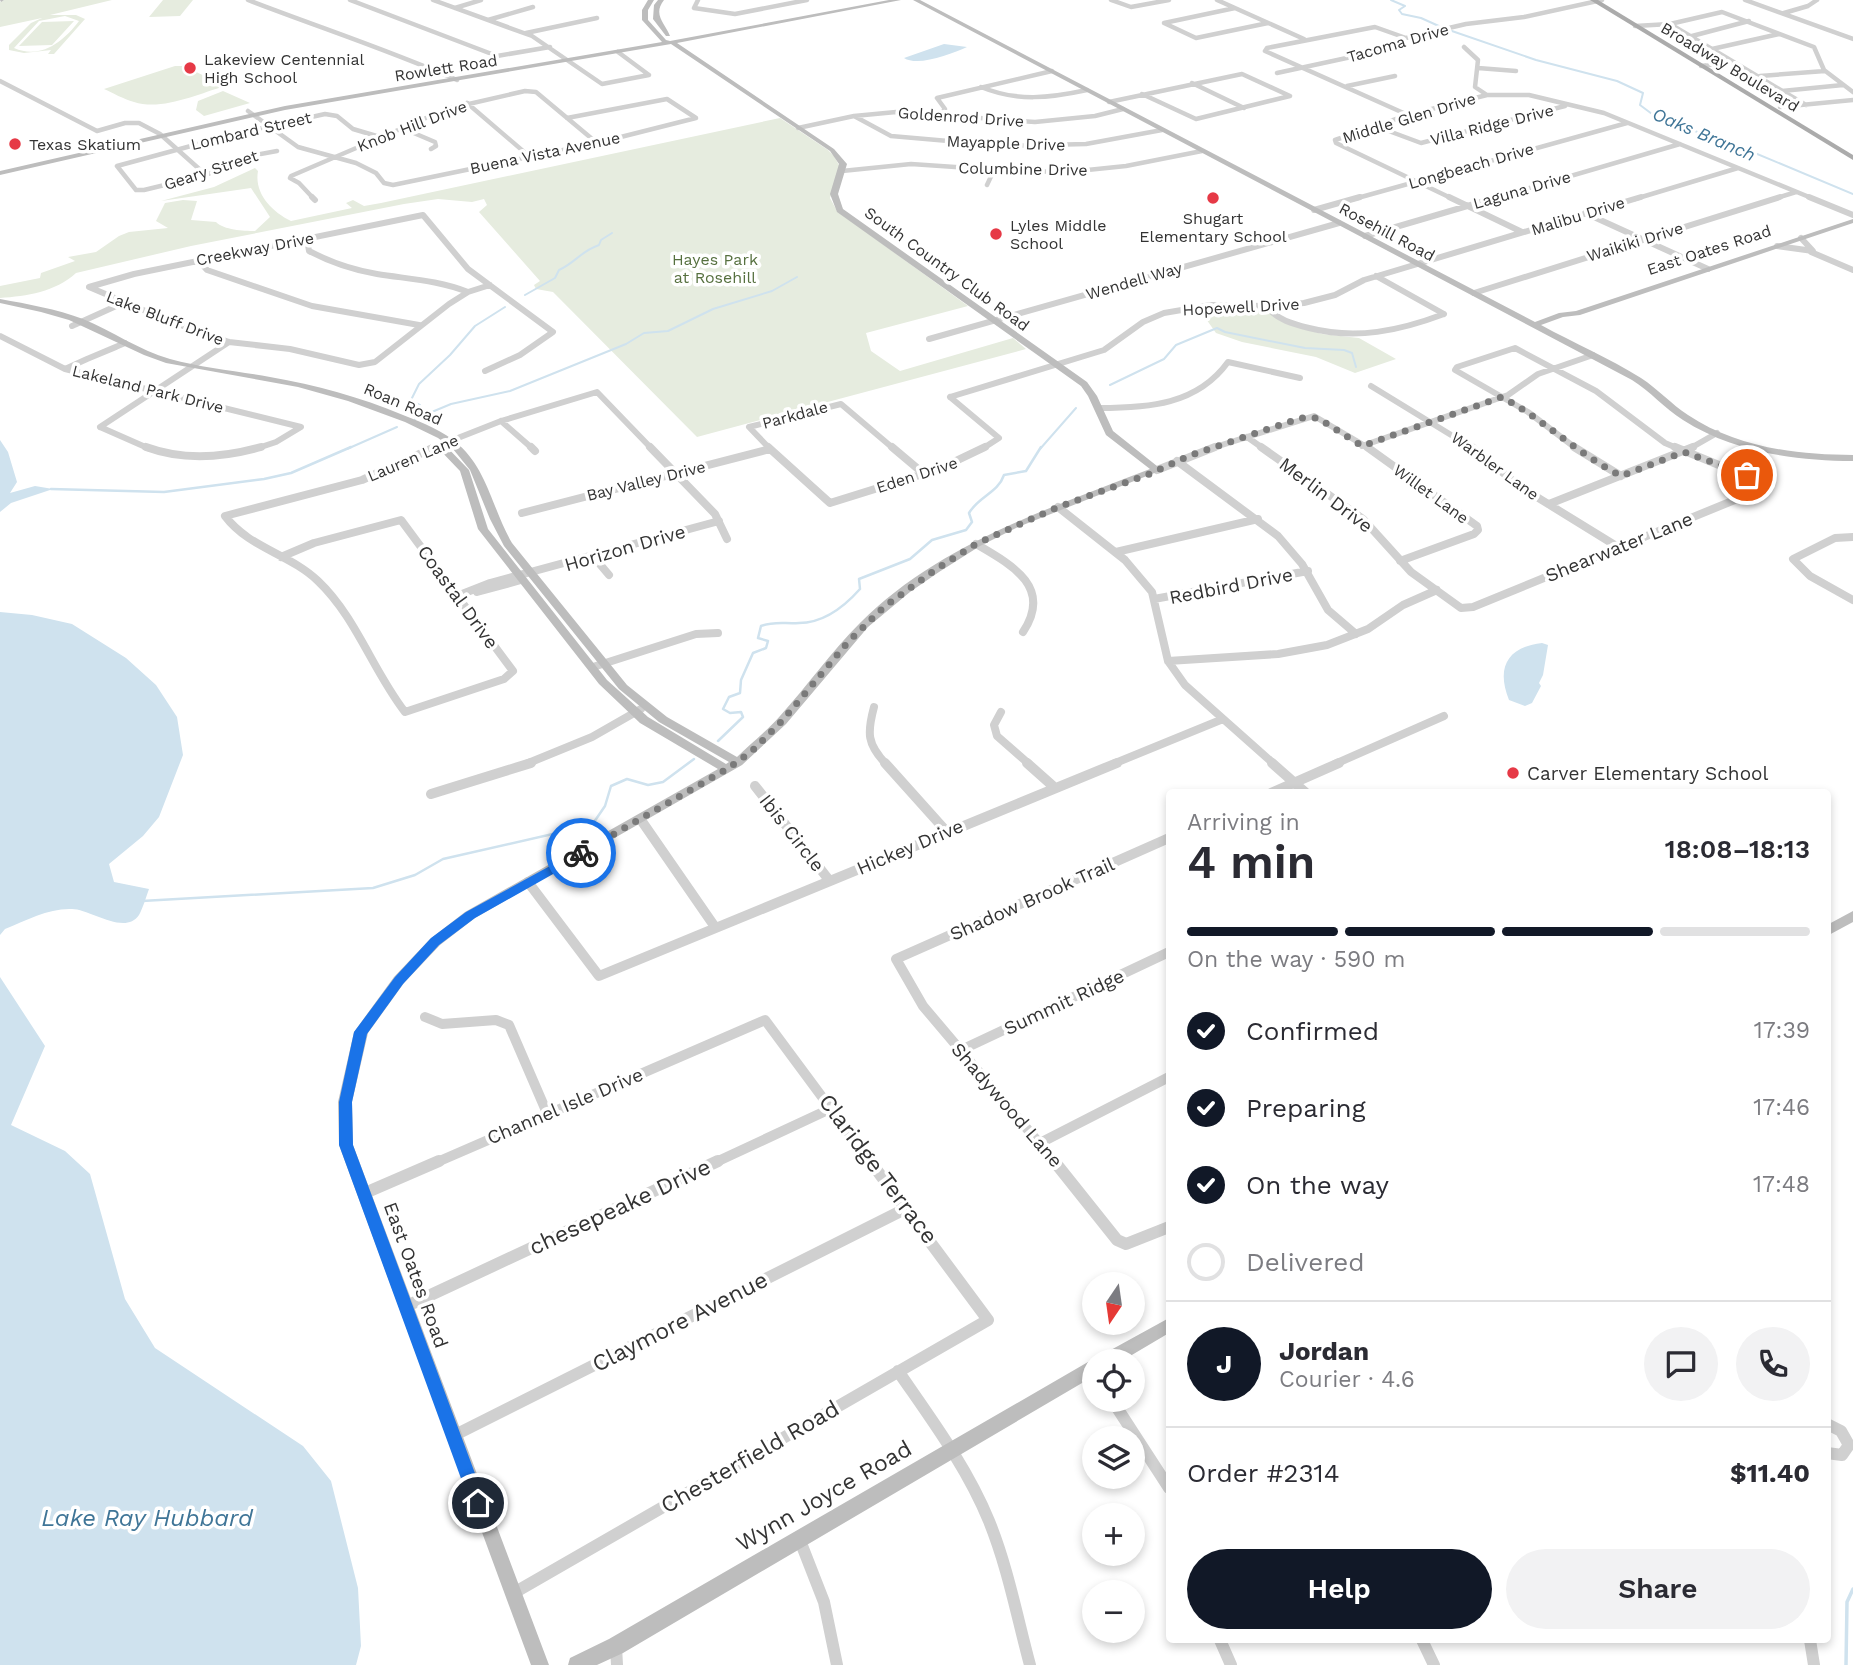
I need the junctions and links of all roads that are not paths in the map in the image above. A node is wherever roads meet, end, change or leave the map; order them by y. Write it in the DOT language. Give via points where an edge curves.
graph roads {
  1 [pos="248,0"];
  2 [pos="350,0"];
  3 [pos="433,0"];
  4 [pos="481,0"];
  5 [pos="651,0"];
  6 [pos="661,0"];
  7 [pos="698,0"];
  8 [pos="880,0"];
  9 [pos="898,0"];
  10 [pos="916,0"];
  11 [pos="1111,0"];
  12 [pos="1169,0"];
  13 [pos="1217,0"];
  14 [pos="1598,0"];
  15 [pos="1745,0"];
  16 [pos="1816,0"];
  17 [pos="807,1"];
  18 [pos="533,7"];
  19 [pos="455,8"];
  20 [pos="848,8"];
  21 [pos="1235,8"];
  22 [pos="1783,13"];
  23 [pos="597,18"];
  24 [pos="488,20"];
  25 [pos="1749,21"];
  26 [pos="1268,23"];
  27 [pos="1670,24"];
  28 [pos="1635,26"];
  29 [pos="1647,27"];
  30 [pos="526,33"];
  31 [pos="1781,34"];
  32 [pos="1692,36"];
  33 [pos="1406,38"];
  34 [pos="1853,39"];
  35 [pos="1306,40"];
  36 [pos="670,41"];
  37 [pos="550,47"];
  38 [pos="1464,47"];
  39 [pos="1713,49"];
  40 [pos="618,52"];
  41 [pos="568,60"];
  42 [pos="1734,62"];
  43 [pos="1706,66"];
  44 [pos="1301,67"];
  45 [pos="1478,68"];
  46 [pos="1052,71"];
  47 [pos="1516,71"];
  48 [pos="1825,72"];
  49 [pos="1277,73"];
  50 [pos="1395,76"];
  51 [pos="1759,76"];
  52 [pos="454,78"];
  53 [pos="0,81"];
  54 [pos="1191,82"];
  55 [pos="1843,85"];
  56 [pos="1345,86"];
  57 [pos="981,87"];
  58 [pos="1087,90"];
  59 [pos="1782,91"];
  60 [pos="1853,92"];
  61 [pos="1142,94"];
  62 [pos="1487,94"];
  63 [pos="1853,100"];
  64 [pos="1109,102"];
  65 [pos="467,103"];
  66 [pos="1806,105"];
  67 [pos="1567,106"];
  68 [pos="1780,107"];
  69 [pos="1244,108"];
  70 [pos="1123,109"];
  71 [pos="250,113"];
  72 [pos="1408,115"];
  73 [pos="854,116"];
  74 [pos="940,116"];
  75 [pos="567,118"];
  76 [pos="1627,123"];
  77 [pos="266,127"];
  78 [pos="1378,127"];
  79 [pos="402,128"];
  80 [pos="798,128"];
  81 [pos="1163,130"];
  82 [pos="160,135"];
  83 [pos="380,137"];
  84 [pos="597,143"];
  85 [pos="1680,144"];
  86 [pos="178,149"];
  87 [pos="431,149"];
  88 [pos="277,151"];
  89 [pos="1202,151"];
  90 [pos="1853,151"];
  91 [pos="336,156"];
  92 [pos="530,157"];
  93 [pos="1853,158"];
  94 [pos="56,160"];
  95 [pos="118,164"];
  96 [pos="1738,168"];
  97 [pos="994,170"];
  98 [pos="0,171"];
  99 [pos="842,171"];
  100 [pos="206,174"];
  101 [pos="1417,181"];
  102 [pos="987,184"];
  103 [pos="1796,192"];
  104 [pos="315,200"];
  105 [pos="1467,206"];
  106 [pos="1314,209"];
  107 [pos="1585,213"];
  108 [pos="1853,215"];
  109 [pos="1853,221"];
  110 [pos="1339,223"];
  111 [pos="1522,232"];
  112 [pos="1364,236"];
  113 [pos="1801,238"];
  114 [pos="307,239"];
  115 [pos="1643,240"];
  116 [pos="1777,246"];
  117 [pos="1811,252"];
  118 [pos="198,260"];
  119 [pos="1418,264"];
  120 [pos="1708,269"];
  121 [pos="1853,270"];
  122 [pos="1376,276"];
  123 [pos="490,285"];
  124 [pos="89,287"];
  125 [pos="468,292"];
  126 [pos="1474,293"];
  127 [pos="0,301"];
  128 [pos="125,302"];
  129 [pos="1266,306"];
  130 [pos="0,307"];
  131 [pos="993,320"];
  132 [pos="77,324"];
  133 [pos="419,326"];
  134 [pos="1539,327"];
  135 [pos="0,336"];
  136 [pos="929,339"];
  137 [pos="229,342"];
  138 [pos="120,345"];
  139 [pos="1592,355"];
  140 [pos="1057,365"];
  141 [pos="188,368"];
  142 [pos="1552,368"];
  143 [pos="65,369"];
  144 [pos="485,371"];
  145 [pos="1300,378"];
  146 [pos="1371,386"];
  147 [pos="151,392"];
  148 [pos="1502,397"];
  149 [pos="1099,408"];
  150 [pos="1314,416"];
  151 [pos="501,421"];
  152 [pos="1430,422"];
  153 [pos="1717,433"];
  154 [pos="1247,437"];
  155 [pos="999,438"];
  156 [pos="445,443"];
  157 [pos="1362,446"];
  158 [pos="770,450"];
  159 [pos="535,451"];
  160 [pos="1684,452"];
  161 [pos="1853,458"];
  162 [pos="1177,461"];
  163 [pos="1157,470"];
  164 [pos="675,474"];
  165 [pos="924,474"];
  166 [pos="1621,476"];
  167 [pos="1549,504"];
  168 [pos="1058,507"];
  169 [pos="522,513"];
  170 [pos="1258,519"];
  171 [pos="719,521"];
  172 [pos="1853,537"];
  173 [pos="727,539"];
  174 [pos="976,544"];
  175 [pos="1618,547"];
  176 [pos="1116,552"];
  177 [pos="593,556"];
  178 [pos="281,557"];
  179 [pos="1400,561"];
  180 [pos="1308,572"];
  181 [pos="609,575"];
  182 [pos="524,576"];
  183 [pos="1437,590"];
  184 [pos="461,595"];
  185 [pos="1154,599"];
  186 [pos="1853,600"];
  187 [pos="1467,607"];
  188 [pos="1023,632"];
  189 [pos="718,633"];
  190 [pos="1356,634"];
  191 [pos="1168,661"];
  192 [pos="605,663"];
  193 [pos="593,667"];
  194 [pos="874,708"];
  195 [pos="638,710"];
  196 [pos="1001,712"];
  197 [pos="1444,716"];
  198 [pos="1223,719"];
  199 [pos="733,766"];
  200 [pos="1295,782"];
  201 [pos="755,786"];
  202 [pos="1054,787"];
  203 [pos="1280,789"];
  204 [pos="1302,789"];
  205 [pos="431,794"];
  206 [pos="641,820"];
  207 [pos="946,831"];
  208 [pos="1166,839"];
  209 [pos="830,880"];
  210 [pos="528,882"];
  211 [pos="1853,916"];
  212 [pos="715,927"];
  213 [pos="1831,929"];
  214 [pos="1166,953"];
  215 [pos="896,959"];
  216 [pos="425,1017"];
  217 [pos="765,1020"];
  218 [pos="959,1051"];
  219 [pos="1166,1079"];
  220 [pos="832,1108"];
  221 [pos="547,1113"];
  222 [pos="1041,1143"];
  223 [pos="365,1193"];
  224 [pos="906,1208"];
  225 [pos="1166,1229"];
  226 [pos="407,1306"];
  227 [pos="988,1320"];
  228 [pos="1166,1327"];
  229 [pos="1127,1349"];
  230 [pos="898,1371"];
  231 [pos="1082,1375"];
  232 [pos="1120,1412"];
  233 [pos="1831,1426"];
  234 [pos="453,1436"];
  235 [pos="952,1450"];
  236 [pos="1831,1454"];
  237 [pos="1166,1479"];
  238 [pos="799,1538"];
  239 [pos="512,1594"];
  240 [pos="1221,1643"];
  241 [pos="1423,1643"];
  242 [pos="1810,1643"];
  243 [pos="616,1646"];
  244 [pos="540,1665"];
  245 [pos="577,1665"];
  246 [pos="617,1665"];
  247 [pos="837,1665"];
  248 [pos="1030,1665"];
  249 [pos="1231,1665"];
  250 [pos="1434,1665"];
  251 [pos="1814,1665"];
  1 -- 52 [label="street"];
  2 -- 37 [label="street" via="497,56"];
  3 -- 19 [label="street"];
  4 -- 19 [label="street"];
  5 -- 36 [label="street" via="645,20"];
  6 -- 36 [label="street" via="656,19"];
  7 -- 17 [label="street" via="694,8 735,14"];
  8 -- 20 [label="street, Rowlett Road"];
  9 -- 20 [label="street, Rowlett Road"];
  10 -- 46 [label="street, Rosehill Road"];
  11 -- 12 [label="street" via="1127,7"];
  13 -- 21 [label="street"];
  14 -- 28 [label="main road, Broadway Boulevard"];
  14 -- 29 [label="main road, Broadway Boulevard"];
  14 -- 33 [label="street, Tacoma Drive"];
  15 -- 22 [label="street"];
  16 -- 22 [label="street"];
  18 -- 24 [label="street"];
  19 -- 24 [label="street"];
  20 -- 36 [label="street, Rowlett Road"];
  21 -- 26 [label="street"];
  21 -- 26 [label="street" via="1164,23 1196,38"];
  22 -- 34 [label="street"];
  23 -- 30 [label="street"];
  24 -- 30 [label="street"];
  25 -- 27 [label="street" via="1722,12"];
  25 -- 31 [label="street"];
  25 -- 32 [label="street"];
  26 -- 35 [label="street"];
  27 -- 29 [label="street"];
  27 -- 32 [label="street"];
  28 -- 29 [label="street"];
  28 -- 43 [label="main road, Broadway Boulevard"];
  29 -- 43 [label="main road, Broadway Boulevard"];
  30 -- 37 [label="street"];
  31 -- 39 [label="street"];
  31 -- 48 [label="street" via="1814,47"];
  32 -- 39 [label="street"];
  33 -- 35 [label="street" via="1375,27"];
  33 -- 44 [label="street, Tacoma Drive" via="1379,51"];
  35 -- 44 [label="street" via="1265,51"];
  36 -- 40 [label="street, Rowlett Road"];
  36 -- 41 [label="street, Rowlett Road"];
  36 -- 80 [label="street"];
  37 -- 41 [label="street"];
  38 -- 45 [label="street" via="1478,60"];
  39 -- 42 [label="street"];
  40 -- 41 [label="street, Rowlett Road"];
  40 -- 41 [label="street" via="649,75 602,84"];
  41 -- 52 [label="street, Rowlett Road"];
  42 -- 43 [label="street"];
  42 -- 51 [label="street"];
  43 -- 68 [label="main road, Broadway Boulevard"];
  43 -- 93 [label="main road, Broadway Boulevard"];
  44 -- 49 [label="street, Tacoma Drive"];
  44 -- 56 [label="street"];
  45 -- 47 [label="street"];
  45 -- 62 [label="street" via="1475,87"];
  46 -- 57 [label="street"];
  46 -- 58 [label="street, Rosehill Road"];
  48 -- 51 [label="street"];
  48 -- 55 [label="street"];
  50 -- 56 [label="street"];
  51 -- 59 [label="street"];
  52 -- 71 [label="street, Rowlett Road"];
  53 -- 82 [label="street" via="97,131 133,122"];
  54 -- 61 [label="street"];
  54 -- 69 [label="street"];
  54 -- 69 [label="street" via="1244,74 1290,96"];
  55 -- 59 [label="street"];
  55 -- 60 [label="street"];
  56 -- 72 [label="street"];
  57 -- 58 [label="street" via="1018,98 1050,98"];
  57 -- 74 [label="street" via="937,98 945,109"];
  58 -- 64 [label="street, Rosehill Road"];
  59 -- 66 [label="street"];
  61 -- 64 [label="street"];
  61 -- 69 [label="street" via="1194,119"];
  62 -- 67 [label="street, Middle Glen Drive" via="1529,95"];
  62 -- 72 [label="street, Middle Glen Drive"];
  63 -- 66 [label="street"];
  64 -- 70 [label="street, Rosehill Road"];
  65 -- 75 [label="street, Knob Hill Drive" via="531,91"];
  65 -- 79 [label="street, Knob Hill Drive"];
  65 -- 92 [label="street"];
  66 -- 68 [label="street"];
  67 -- 76 [label="street, Middle Glen Drive" via="1595,110"];
  67 -- 78 [label="street, Villa Ridge Drive" via="1421,143"];
  68 -- 90 [label="main road, Broadway Boulevard"];
  70 -- 74 [label="street, Goldenrod Drive" via="1035,122"];
  70 -- 81 [label="street, Rosehill Road"];
  71 -- 77 [label="street"];
  71 -- 82 [label="street, Rowlett Road"];
  72 -- 78 [label="street, Middle Glen Drive"];
  73 -- 74 [label="street, Goldenrod Drive"];
  73 -- 80 [label="street, Goldenrod Drive"];
  73 -- 81 [label="street, Mayapple Drive" via="891,136 1006,146 1086,144"];
  75 -- 84 [label="street, Knob Hill Drive"];
  75 -- 84 [label="street, Buena Vista Avenue" via="667,99 696,118"];
  76 -- 85 [label="street, Middle Glen Drive"];
  76 -- 101 [label="street, Longbeach Drive"];
  77 -- 83 [label="street, Lombard Street" via="332,114 353,129"];
  77 -- 86 [label="street, Lombard Street"];
  77 -- 91 [label="street" via="298,147"];
  78 -- 101 [label="street, Middle Glen Drive" via="1335,142"];
  79 -- 83 [label="street, Knob Hill Drive"];
  79 -- 87 [label="street" via="435,142"];
  80 -- 99 [label="street" via="832,150 843,164"];
  81 -- 89 [label="street, Rosehill Road"];
  82 -- 86 [label="street"];
  82 -- 94 [label="street, Rowlett Road"];
  83 -- 91 [label="street, Knob Hill Drive"];
  84 -- 92 [label="street, Buena Vista Avenue"];
  85 -- 96 [label="street, Middle Glen Drive"];
  85 -- 105 [label="street, Laguna Drive"];
  86 -- 95 [label="street, Lombard Street"];
  86 -- 100 [label="street"];
  88 -- 100 [label="street, Geary Street" via="245,157"];
  89 -- 97 [label="street, Columbine Drive" via="1109,169"];
  89 -- 106 [label="street, Rosehill Road"];
  91 -- 92 [label="street, Buena Vista Avenue" via="396,185"];
  91 -- 104 [label="street, Knob Hill Drive" via="290,178"];
  94 -- 98 [label="main road, Rowlett Road"];
  95 -- 100 [label="street, Geary Street" via="139,191"];
  96 -- 103 [label="street, Middle Glen Drive"];
  96 -- 107 [label="street, Malibu Drive"];
  97 -- 99 [label="street, Columbine Drive" via="910,164"];
  97 -- 102 [label="street"];
  99 -- 131 [label="street, South Country Club Road" via="834,194 840,210"];
  101 -- 105 [label="street"];
  101 -- 106 [label="street, Longbeach Drive"];
  103 -- 108 [label="street, Middle Glen Drive"];
  103 -- 115 [label="street, Waikiki Drive"];
  105 -- 111 [label="street"];
  105 -- 112 [label="street, Laguna Drive"];
  106 -- 110 [label="street, Rosehill Road"];
  107 -- 111 [label="street, Malibu Drive"];
  107 -- 115 [label="street"];
  109 -- 113 [label="street, East Oates Road"];
  110 -- 112 [label="street, Rosehill Road"];
  110 -- 131 [label="street, Wendell Way"];
  111 -- 119 [label="street, Malibu Drive"];
  112 -- 119 [label="street, Rosehill Road"];
  113 -- 116 [label="street, East Oates Road"];
  113 -- 117 [label="street"];
  114 -- 118 [label="street, Creekway Drive"];
  114 -- 123 [label="street, Creekway Drive" via="423,215 468,270"];
  114 -- 125 [label="street" via="309,251 323,258"];
  115 -- 120 [label="street"];
  115 -- 126 [label="street, Waikiki Drive"];
  116 -- 117 [label="street"];
  116 -- 120 [label="street, East Oates Road"];
  117 -- 121 [label="street"];
  118 -- 124 [label="street, Creekway Drive"];
  118 -- 133 [label="street" via="207,270 312,306"];
  119 -- 122 [label="street, Hopewell Drive"];
  119 -- 126 [label="street, Rosehill Road"];
  120 -- 134 [label="street, East Oates Road"];
  122 -- 129 [label="street, Hopewell Drive" via="1323,299"];
  122 -- 129 [label="street" via="1444,314 1385,333 1345,336 1290,323"];
  123 -- 125 [label="street"];
  123 -- 144 [label="street" via="553,332 520,355"];
  124 -- 128 [label="street, Lake Bluff Drive"];
  125 -- 133 [label="street"];
  126 -- 134 [label="street, Rosehill Road"];
  127 -- 132 [label="street, Roan Road" via="45,310"];
  128 -- 132 [label="street"];
  128 -- 137 [label="street, Lake Bluff Drive"];
  129 -- 140 [label="street, Hopewell Drive" via="1211,305 1164,313 1104,350"];
  130 -- 132 [label="street, Roan Road"];
  131 -- 136 [label="street, Wendell Way"];
  131 -- 140 [label="street, South Country Club Road"];
  132 -- 138 [label="street, Roan Road"];
  133 -- 137 [label="street, Lake Bluff Drive" via="367,365"];
  134 -- 139 [label="street, Rosehill Road"];
  135 -- 143 [label="street, Lakeland Park Drive"];
  137 -- 141 [label="street"];
  138 -- 141 [label="street, Roan Road"];
  138 -- 143 [label="street"];
  139 -- 142 [label="street"];
  139 -- 153 [label="street, Rosehill Road"];
  140 -- 149 [label="street, South Country Club Road" via="1090,391"];
  140 -- 155 [label="street, Hopewell Drive" via="950,397"];
  141 -- 147 [label="street"];
  141 -- 156 [label="street, Roan Road" via="285,382 346,397 417,424"];
  142 -- 148 [label="street"];
  142 -- 148 [label="street" via="1514,348 1455,370"];
  142 -- 160 [label="street" via="1596,391 1650,434"];
  143 -- 147 [label="street, Lakeland Park Drive"];
  145 -- 149 [label="street" via="1228,362 1215,381 1182,399 1139,408"];
  146 -- 152 [label="street, Warbler Lane"];
  147 -- 147 [label="street, Lakeland Park Drive" via="292,423 301,427 277,443 261,447 174,456 100,427"];
  148 -- 152 [label="street"];
  148 -- 166 [label="street"];
  149 -- 163 [label="street, South Country Club Road" via="1116,441"];
  150 -- 154 [label="street, East Oates Road"];
  150 -- 157 [label="street, Willet Lane"];
  151 -- 156 [label="street, Lauren Lane"];
  151 -- 159 [label="street"];
  151 -- 164 [label="street, Lauren Lane" via="597,391"];
  152 -- 157 [label="street"];
  152 -- 167 [label="street, Warbler Lane" via="1471,446"];
  153 -- 160 [label="street"];
  153 -- 161 [label="street, Rosehill Road" via="1784,453"];
  154 -- 162 [label="street, East Oates Road"];
  154 -- 179 [label="street, Merlin Drive" via="1363,519"];
  155 -- 165 [label="street, Eden Drive" via="964,459"];
  156 -- 178 [label="street, Lauren Lane" via="362,480 225,516 236,530"];
  156 -- 182 [label="street, Roan Road" via="464,470 483,529"];
  157 -- 179 [label="street, Willet Lane" via="1478,530"];
  158 -- 164 [label="street, Bay Valley Drive"];
  158 -- 165 [label="street, Eden Drive" via="830,503"];
  158 -- 165 [label="street, Parkdale" via="749,427 841,404"];
  160 -- 166 [label="street"];
  160 -- 175 [label="street, Shearwater Lane" via="1747,475 1765,484 1764,488"];
  162 -- 163 [label="street, East Oates Road"];
  162 -- 170 [label="street"];
  163 -- 168 [label="street, East Oates Road"];
  164 -- 169 [label="street, Bay Valley Drive"];
  164 -- 171 [label="street"];
  166 -- 167 [label="street"];
  167 -- 175 [label="street, Warbler Lane"];
  168 -- 174 [label="street, East Oates Road"];
  168 -- 176 [label="street"];
  170 -- 176 [label="street"];
  170 -- 180 [label="street"];
  171 -- 173 [label="street"];
  171 -- 177 [label="street, Horizon Drive"];
  172 -- 186 [label="street" via="1835,538 1793,559 1802,572"];
  174 -- 188 [label="street" via="1013,567 1030,586 1034,616"];
  174 -- 199 [label="street, East Oates Road" via="884,607 782,721"];
  175 -- 187 [label="street, Shearwater Lane"];
  176 -- 185 [label="street"];
  177 -- 181 [label="street"];
  177 -- 182 [label="street, Horizon Drive"];
  178 -- 184 [label="street, Coastal Drive" via="314,543 401,520"];
  178 -- 184 [label="street, Coastal Drive" via="326,590 405,712 512,674"];
  179 -- 183 [label="street, Merlin Drive"];
  180 -- 185 [label="street, Redbird Drive"];
  180 -- 190 [label="street" via="1328,610"];
  182 -- 184 [label="street, Horizon Drive" via="484,592"];
  182 -- 192 [label="street, Roan Road"];
  182 -- 193 [label="street, Roan Road"];
  183 -- 187 [label="street, Merlin Drive" via="1461,608"];
  183 -- 190 [label="street"];
  185 -- 191 [label="street"];
  189 -- 192 [label="street" via="696,634"];
  190 -- 191 [label="street" via="1296,651"];
  191 -- 198 [label="street" via="1185,685"];
  192 -- 193 [label="street"];
  192 -- 195 [label="street, Roan Road"];
  193 -- 195 [label="street, Roan Road" via="603,682"];
  194 -- 207 [label="street" via="868,729 874,751"];
  195 -- 199 [label="street, Roan Road"];
  195 -- 205 [label="street" via="524,764"];
  196 -- 202 [label="street" via="994,725 998,736"];
  197 -- 200 [label="street"];
  198 -- 200 [label="street"];
  198 -- 202 [label="street, Hickey Drive"];
  199 -- 206 [label="street, East Oates Road"];
  200 -- 203 [label="street"];
  200 -- 204 [label="street"];
  201 -- 209 [label="street, Ibis Circle"];
  202 -- 207 [label="street, Hickey Drive"];
  206 -- 210 [label="street, East Oates Road"];
  206 -- 212 [label="street"];
  207 -- 209 [label="street, Hickey Drive"];
  208 -- 215 [label="street, Shadow Brook Trail"];
  209 -- 212 [label="street, Hickey Drive"];
  210 -- 212 [label="street, Hickey Drive" via="599,976"];
  210 -- 223 [label="street, East Oates Road" via="470,915 435,942 399,980 361,1032 345,1102 346,1145"];
  211 -- 213 [label="street"];
  214 -- 218 [label="street, Summit Ridge"];
  215 -- 218 [label="street, Shadywood Lane" via="923,1006"];
  216 -- 221 [label="street" via="442,1024 496,1020 509,1025"];
  217 -- 220 [label="street, Claridge Terrace"];
  217 -- 221 [label="street, Channel Isle Drive"];
  218 -- 222 [label="street, Shadywood Lane"];
  219 -- 222 [label="street"];
  220 -- 224 [label="street, Claridge Terrace"];
  220 -- 226 [label="street, chesepeake Drive"];
  221 -- 223 [label="street, Channel Isle Drive"];
  222 -- 225 [label="street, Shadywood Lane" via="1117,1240 1126,1244"];
  223 -- 226 [label="street, East Oates Road"];
  224 -- 227 [label="street, Claridge Terrace"];
  224 -- 234 [label="street, Claymore Avenue"];
  226 -- 234 [label="street, East Oates Road"];
  227 -- 230 [label="street, Chesterfield Road"];
  228 -- 229 [label="main road, Wynn Joyce Road"];
  230 -- 235 [label="street"];
  230 -- 239 [label="street, Chesterfield Road"];
  231 -- 235 [label="street, Wynn Joyce Road"];
  232 -- 237 [label="street"];
  233 -- 236 [label="street" via="1841,1431 1850,1445 1842,1455"];
  234 -- 239 [label="street, East Oates Road"];
  235 -- 238 [label="street, Wynn Joyce Road"];
  235 -- 248 [label="street" via="988,1518 1010,1582"];
  238 -- 243 [label="street, Wynn Joyce Road"];
  238 -- 247 [label="street" via="824,1602"];
  239 -- 244 [label="street, East Oates Road"];
  240 -- 249 [label="street"];
  241 -- 250 [label="street"];
  242 -- 251 [label="street"];
  243 -- 245 [label="street, Wynn Joyce Road"];
  243 -- 246 [label="street"];
}
